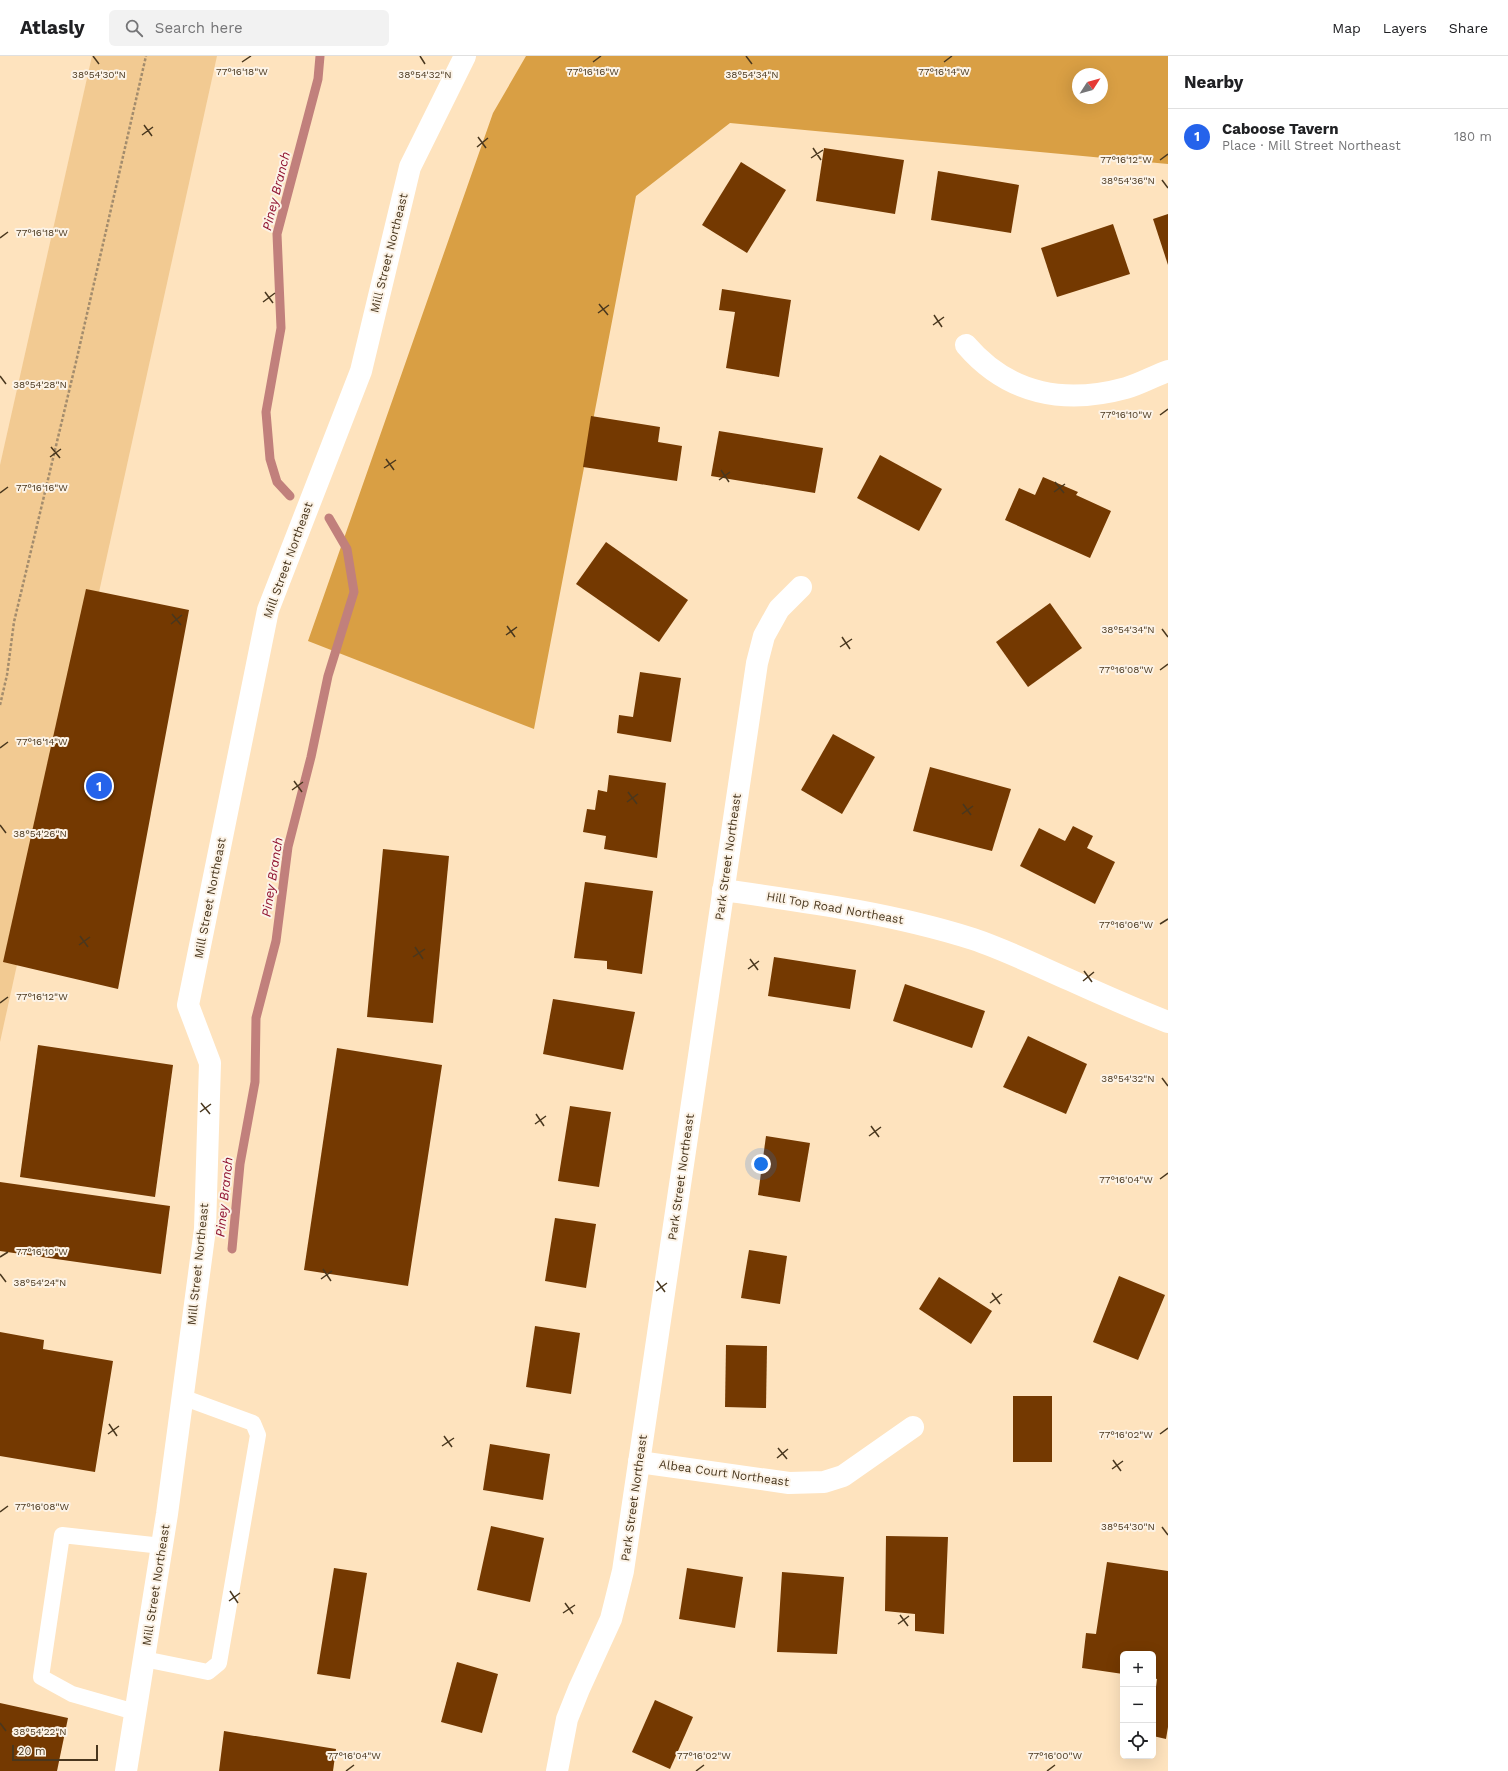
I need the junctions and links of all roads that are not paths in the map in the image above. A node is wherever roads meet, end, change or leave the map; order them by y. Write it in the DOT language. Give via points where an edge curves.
graph roads {
  1 [pos="465,56"];
  2 [pos="966,345"];
  3 [pos="1168,371"];
  4 [pos="801,587"];
  5 [pos="723,890"];
  6 [pos="1168,1022"];
  7 [pos="182,1397"];
  8 [pos="914,1427"];
  9 [pos="639,1462"];
  10 [pos="162,1546"];
  11 [pos="144,1659"];
  12 [pos="135,1712"];
  13 [pos="126,1771"];
  14 [pos="557,1771"];
  1 -- 7 [label="street, Mill Street Northeast" via="410,167 360,371 268,610 188,1005 210,1063 205,1229"];
  2 -- 3 [label="street" via="977,358 1000,376 1026,388 1059,396 1096,394 1127,387"];
  4 -- 5 [label="street, Park Street Northeast" via="779,609 764,636 757,663"];
  5 -- 6 [label="street, Hill Top Road Northeast" via="842,907 907,920 973,939"];
  5 -- 9 [label="street, Park Street Northeast"];
  7 -- 10 [label="street, Mill Street Northeast"];
  7 -- 11 [label="lane" via="253,1424 258,1435 220,1663 208,1672"];
  8 -- 9 [label="street, Albea Court Northeast" via="843,1476 824,1482 789,1483"];
  9 -- 14 [label="street, Park Street Northeast" via="623,1571 611,1619 567,1719"];
  10 -- 11 [label="street, Mill Street Northeast"];
  10 -- 12 [label="lane" via="62,1535 41,1677 72,1694"];
  11 -- 12 [label="street, Mill Street Northeast"];
  12 -- 13 [label="street, Mill Street Northeast"];
}
